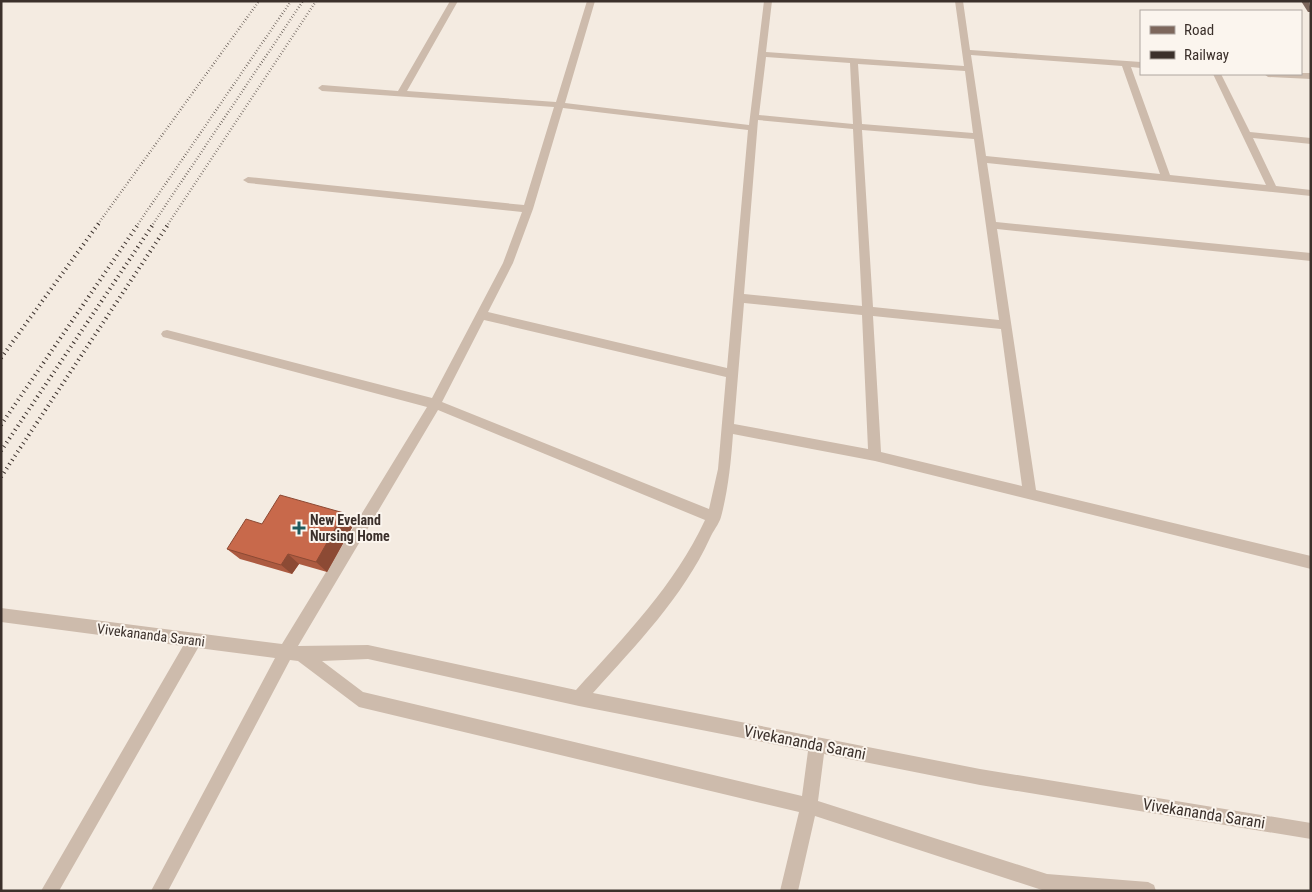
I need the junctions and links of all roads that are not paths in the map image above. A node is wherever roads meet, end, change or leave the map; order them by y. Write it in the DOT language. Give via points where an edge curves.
graph roads {
  1 [pos="454,1"];
  2 [pos="591,1"];
  3 [pos="768,1"];
  4 [pos="959,1"];
  5 [pos="1305,1"];
  6 [pos="1311,10"];
  7 [pos="966,52"];
  8 [pos="762,54"];
  9 [pos="854,60"];
  10 [pos="1125,63"];
  11 [pos="1140,64"];
  12 [pos="969,68"];
  13 [pos="1217,75"];
  14 [pos="1290,75"];
  15 [pos="1311,76"];
  16 [pos="322,88"];
  17 [pos="401,94"];
  18 [pos="560,105"];
  19 [pos="753,122"];
  20 [pos="858,128"];
  21 [pos="1247,135"];
  22 [pos="978,136"];
  23 [pos="1311,141"];
  24 [pos="982,159"];
  25 [pos="1166,178"];
  26 [pos="248,180"];
  27 [pos="1272,188"];
  28 [pos="1311,193"];
  29 [pos="528,208"];
  30 [pos="991,225"];
  31 [pos="1311,257"];
  32 [pos="738,298"];
  33 [pos="867,310"];
  34 [pos="482,315"];
  35 [pos="1006,324"];
  36 [pos="167,334"];
  37 [pos="732,374"];
  38 [pos="435,404"];
  39 [pos="728,428"];
  40 [pos="875,456"];
  41 [pos="1030,494"];
  42 [pos="714,517"];
  43 [pos="1311,563"];
  44 [pos="1,615"];
  45 [pos="194,641"];
  46 [pos="294,653"];
  47 [pos="579,698"];
  48 [pos="817,744"];
  49 [pos="809,806"];
  50 [pos="1311,831"];
  51 [pos="1046,887"];
  52 [pos="49,891"];
  53 [pos="158,891"];
  54 [pos="789,891"];
  55 [pos="1148,891"];
  1 -- 17 [label="street"];
  2 -- 18 [label="street"];
  3 -- 8 [label="street"];
  4 -- 7 [label="street"];
  5 -- 6 [label="main road"];
  7 -- 10 [label="street"];
  7 -- 12 [label="street"];
  8 -- 9 [label="street"];
  8 -- 19 [label="street"];
  9 -- 12 [label="street"];
  9 -- 20 [label="street"];
  10 -- 11 [label="street"];
  10 -- 25 [label="street"];
  12 -- 22 [label="street"];
  13 -- 21 [label="street"];
  14 -- 15 [label="street"];
  16 -- 17 [label="street"];
  17 -- 18 [label="street"];
  18 -- 19 [label="street"];
  18 -- 29 [label="street"];
  19 -- 20 [label="street"];
  19 -- 32 [label="street"];
  20 -- 22 [label="street"];
  20 -- 33 [label="street"];
  21 -- 23 [label="street"];
  21 -- 27 [label="street"];
  22 -- 24 [label="street"];
  24 -- 25 [label="street"];
  24 -- 30 [label="street"];
  25 -- 27 [label="street"];
  26 -- 29 [label="street"];
  27 -- 28 [label="street"];
  29 -- 34 [label="street" via="508,263"];
  30 -- 31 [label="street"];
  30 -- 35 [label="street"];
  32 -- 33 [label="street"];
  32 -- 37 [label="street"];
  33 -- 35 [label="street"];
  33 -- 40 [label="street"];
  34 -- 37 [label="street"];
  34 -- 38 [label="street"];
  35 -- 41 [label="street"];
  36 -- 38 [label="street"];
  37 -- 39 [label="street"];
  38 -- 42 [label="street"];
  38 -- 46 [label="street"];
  39 -- 40 [label="street"];
  39 -- 42 [label="street"];
  40 -- 41 [label="street"];
  41 -- 43 [label="street"];
  42 -- 47 [label="street" via="681,579"];
  44 -- 45 [label="street, Vivekananda Sarani"];
  45 -- 46 [label="street, Vivekananda Sarani"];
  45 -- 52 [label="street"];
  46 -- 47 [label="street, Vivekananda Sarani" via="368,652"];
  46 -- 49 [label="street" via="358,699"];
  46 -- 53 [label="street"];
  47 -- 48 [label="street, Vivekananda Sarani"];
  48 -- 49 [label="street"];
  48 -- 50 [label="street, Vivekananda Sarani" via="980,777"];
  49 -- 51 [label="street"];
  49 -- 54 [label="street"];
  51 -- 55 [label="street"];
}
